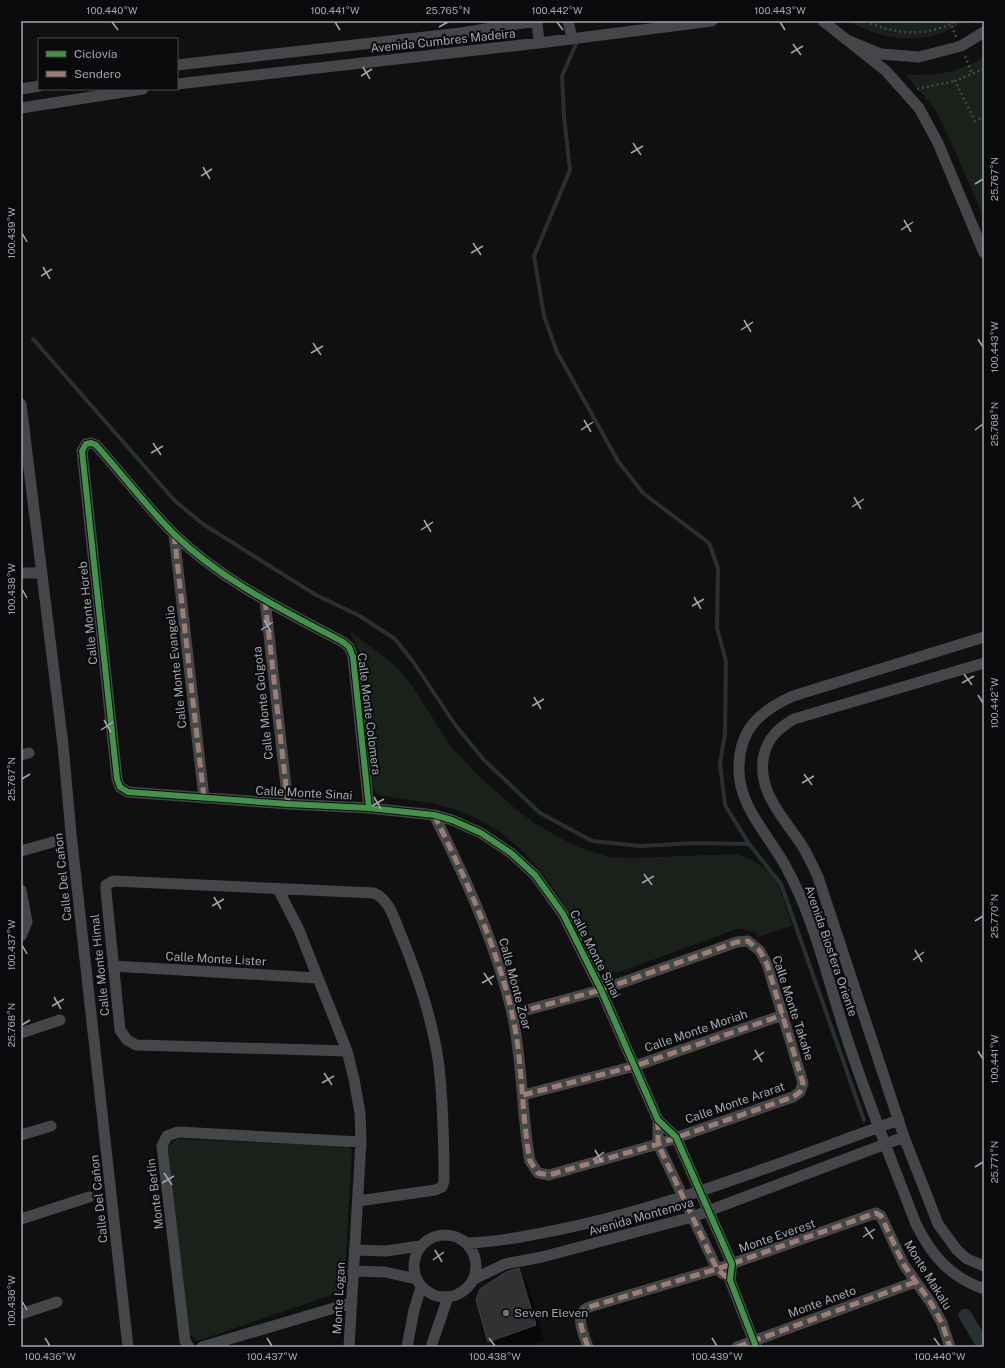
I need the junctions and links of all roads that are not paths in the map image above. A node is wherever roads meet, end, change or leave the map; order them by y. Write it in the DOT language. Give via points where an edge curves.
graph roads {
  1 [pos="536,21"];
  2 [pos="568,21"];
  3 [pos="712,21"];
  4 [pos="824,21"];
  5 [pos="984,32"];
  6 [pos="572,38"];
  7 [pos="847,40"];
  8 [pos="539,43"];
  9 [pos="178,65"];
  10 [pos="178,84"];
  11 [pos="38,86"];
  12 [pos="21,89"];
  13 [pos="137,90"];
  14 [pos="21,108"];
  15 [pos="984,253"];
  16 [pos="21,404"];
  17 [pos="174,534"];
  18 [pos="21,573"];
  19 [pos="41,573"];
  20 [pos="265,600"];
  21 [pos="984,636"];
  22 [pos="984,663"];
  23 [pos="118,783"];
  24 [pos="204,798"];
  25 [pos="288,804"];
  26 [pos="369,808"];
  27 [pos="434,815"];
  28 [pos="53,842"];
  29 [pos="21,851"];
  30 [pos="278,889"];
  31 [pos="21,890"];
  32 [pos="21,936"];
  33 [pos="113,966"];
  34 [pos="318,978"];
  35 [pos="601,990"];
  36 [pos="512,1014"];
  37 [pos="783,1015"];
  38 [pos="60,1020"];
  39 [pos="21,1033"];
  40 [pos="347,1051"];
  41 [pos="635,1066"];
  42 [pos="802,1088"];
  43 [pos="524,1095"];
  44 [pos="658,1120"];
  45 [pos="899,1120"];
  46 [pos="50,1126"];
  47 [pos="880,1127"];
  48 [pos="21,1135"];
  49 [pos="676,1137"];
  50 [pos="904,1137"];
  51 [pos="361,1142"];
  52 [pos="658,1144"];
  53 [pos="885,1144"];
  54 [pos="535,1170"];
  55 [pos="700,1191"];
  56 [pos="89,1197"];
  57 [pos="683,1197"];
  58 [pos="358,1201"];
  59 [pos="708,1211"];
  60 [pos="692,1217"];
  61 [pos="882,1218"];
  62 [pos="21,1219"];
  63 [pos="467,1243"];
  64 [pos="420,1246"];
  65 [pos="355,1250"];
  66 [pos="732,1264"];
  67 [pos="984,1266"];
  68 [pos="717,1269"];
  69 [pos="353,1271"];
  70 [pos="474,1279"];
  71 [pos="730,1280"];
  72 [pos="915,1282"];
  73 [pos="419,1283"];
  74 [pos="984,1289"];
  75 [pos="448,1297"];
  76 [pos="57,1302"];
  77 [pos="352,1303"];
  78 [pos="21,1314"];
  79 [pos="755,1344"];
  80 [pos="128,1347"];
  81 [pos="189,1347"];
  82 [pos="202,1347"];
  83 [pos="349,1347"];
  84 [pos="407,1347"];
  85 [pos="431,1347"];
  86 [pos="588,1347"];
  87 [pos="737,1347"];
  88 [pos="950,1347"];
  1 -- 8 [label="street"];
  1 -- 9 [label="street, Avenida Cumbres Madeira" via="461,33"];
  2 -- 6 [label="street"];
  3 -- 6 [label="street, Avenida Cumbres Madeira"];
  4 -- 7 [label="street"];
  5 -- 7 [label="street" via="960,46 919,57 881,54"];
  6 -- 8 [label="street, Avenida Cumbres Madeira"];
  7 -- 15 [label="street" via="880,66 919,108 935,138"];
  8 -- 10 [label="street, Avenida Cumbres Madeira"];
  11 -- 12 [label="street"];
  13 -- 14 [label="street"];
  16 -- 19 [label="street, Calle Del Cañon"];
  17 -- 20 [label="street"];
  17 -- 23 [label="street, Calle Monte Horeb" via="96,445 88,443 84,446 82,451"];
  17 -- 24 [label="street, Calle Monte Evangelio"];
  18 -- 19 [label="street"];
  19 -- 80 [label="street, Calle Del Cañon" via="63,745"];
  20 -- 25 [label="street, Calle Monte Golgota"];
  20 -- 26 [label="street, Calle Monte Colomera" via="349,647 353,657"];
  21 -- 47 [label="street, Avenida Biosfera Oriente" via="793,696 775,705 754,722 744,737 740,751 740,784 747,803 786,866 795,886"];
  22 -- 45 [label="street, Avenida Biosfera Oriente" via="794,719 782,726 771,738 761,767 766,790 801,844 818,877"];
  23 -- 24 [label="street, Calle Monte Sinai" via="128,792"];
  24 -- 25 [label="street, Calle Monte Sinai"];
  25 -- 26 [label="street, Calle Monte Sinai"];
  26 -- 27 [label="street, Calle Monte Sinai"];
  27 -- 35 [label="street, Calle Monte Sinai" via="481,833 511,853 536,875 563,914"];
  27 -- 36 [label="street, Calle Monte Zoar" via="482,919 498,963"];
  28 -- 29 [label="street"];
  30 -- 33 [label="street, Calle Monte Himal" via="113,881 106,884"];
  30 -- 34 [label="street, Monte Logan" via="299,930"];
  30 -- 58 [label="street" via="374,893 383,897 407,949 425,1002 438,1064 444,1127 442,1187"];
  31 -- 32 [label="street" via="27,922"];
  33 -- 34 [label="street, Calle Monte Lister"];
  33 -- 40 [label="street, Calle Monte Himal" via="120,1030 127,1040 136,1045"];
  34 -- 40 [label="street, Monte Logan"];
  35 -- 36 [label="street"];
  35 -- 37 [label="street, Calle Monte Takahe" via="738,942 748,941 763,956"];
  35 -- 41 [label="street, Calle Monte Sinai"];
  36 -- 43 [label="street, Calle Monte Zoar"];
  37 -- 41 [label="street, Calle Monte Moriah"];
  37 -- 42 [label="street, Calle Monte Takahe" via="803,1079"];
  38 -- 39 [label="street"];
  40 -- 51 [label="street, Monte Logan" via="360,1113"];
  41 -- 43 [label="street, Calle Monte Moriah"];
  41 -- 44 [label="street, Calle Monte Sinai"];
  42 -- 49 [label="street, Calle Monte Ararat" via="793,1097"];
  43 -- 54 [label="street, Calle Monte Zoar" via="528,1154"];
  44 -- 49 [label="street"];
  44 -- 52 [label="street"];
  45 -- 47 [label="street, Avenida Montenova"];
  45 -- 50 [label="street, Avenida Biosfera Oriente"];
  46 -- 48 [label="street"];
  47 -- 53 [label="street, Avenida Biosfera Oriente"];
  47 -- 55 [label="street, Avenida Montenova"];
  49 -- 52 [label="street, Calle Monte Ararat"];
  49 -- 55 [label="street"];
  50 -- 53 [label="street, Avenida Montenova"];
  50 -- 67 [label="street, Avenida Biosfera Oriente" via="938,1224 957,1250 967,1259"];
  51 -- 58 [label="street, Monte Logan"];
  51 -- 81 [label="street, Monte Berlín" via="178,1132 167,1136 162,1146 185,1341"];
  52 -- 54 [label="street, Calle Monte Ararat" via="550,1175 542,1175"];
  52 -- 57 [label="street"];
  53 -- 59 [label="street, Avenida Montenova"];
  53 -- 74 [label="street, Avenida Biosfera Oriente" via="916,1224 933,1254 957,1277"];
  55 -- 57 [label="street, Avenida Montenova"];
  55 -- 59 [label="street"];
  56 -- 62 [label="street"];
  57 -- 60 [label="street"];
  57 -- 63 [label="street, Avenida Montenova" via="598,1222 497,1242"];
  58 -- 65 [label="street, Monte Logan"];
  59 -- 60 [label="street, Avenida Montenova"];
  59 -- 66 [label="street"];
  60 -- 68 [label="street"];
  60 -- 70 [label="street, Avenida Montenova" via="542,1257 505,1264"];
  61 -- 66 [label="street, Monte Everest" via="876,1213"];
  61 -- 72 [label="street, Monte Makalu"];
  63 -- 64 [label="street" via="452,1235 443,1234 426,1240"];
  63 -- 70 [label="street" via="476,1260"];
  64 -- 65 [label="street" via="386,1251"];
  64 -- 73 [label="street" via="413,1262"];
  65 -- 69 [label="street, Monte Logan"];
  66 -- 68 [label="street, Monte Everest"];
  66 -- 71 [label="street"];
  68 -- 71 [label="street"];
  68 -- 86 [label="street, Monte Everest" via="586,1308 580,1317"];
  69 -- 73 [label="street" via="385,1272"];
  69 -- 77 [label="street, Monte Logan"];
  70 -- 75 [label="street" via="463,1292"];
  71 -- 79 [label="street"];
  72 -- 79 [label="street, Monte Aneto"];
  72 -- 88 [label="street, Monte Makalu" via="932,1303"];
  73 -- 75 [label="street" via="429,1293 438,1297"];
  73 -- 84 [label="street"];
  75 -- 85 [label="street"];
  76 -- 78 [label="street"];
  77 -- 82 [label="street"];
  77 -- 83 [label="street, Monte Logan"];
  79 -- 87 [label="street, Monte Aneto"];
}
